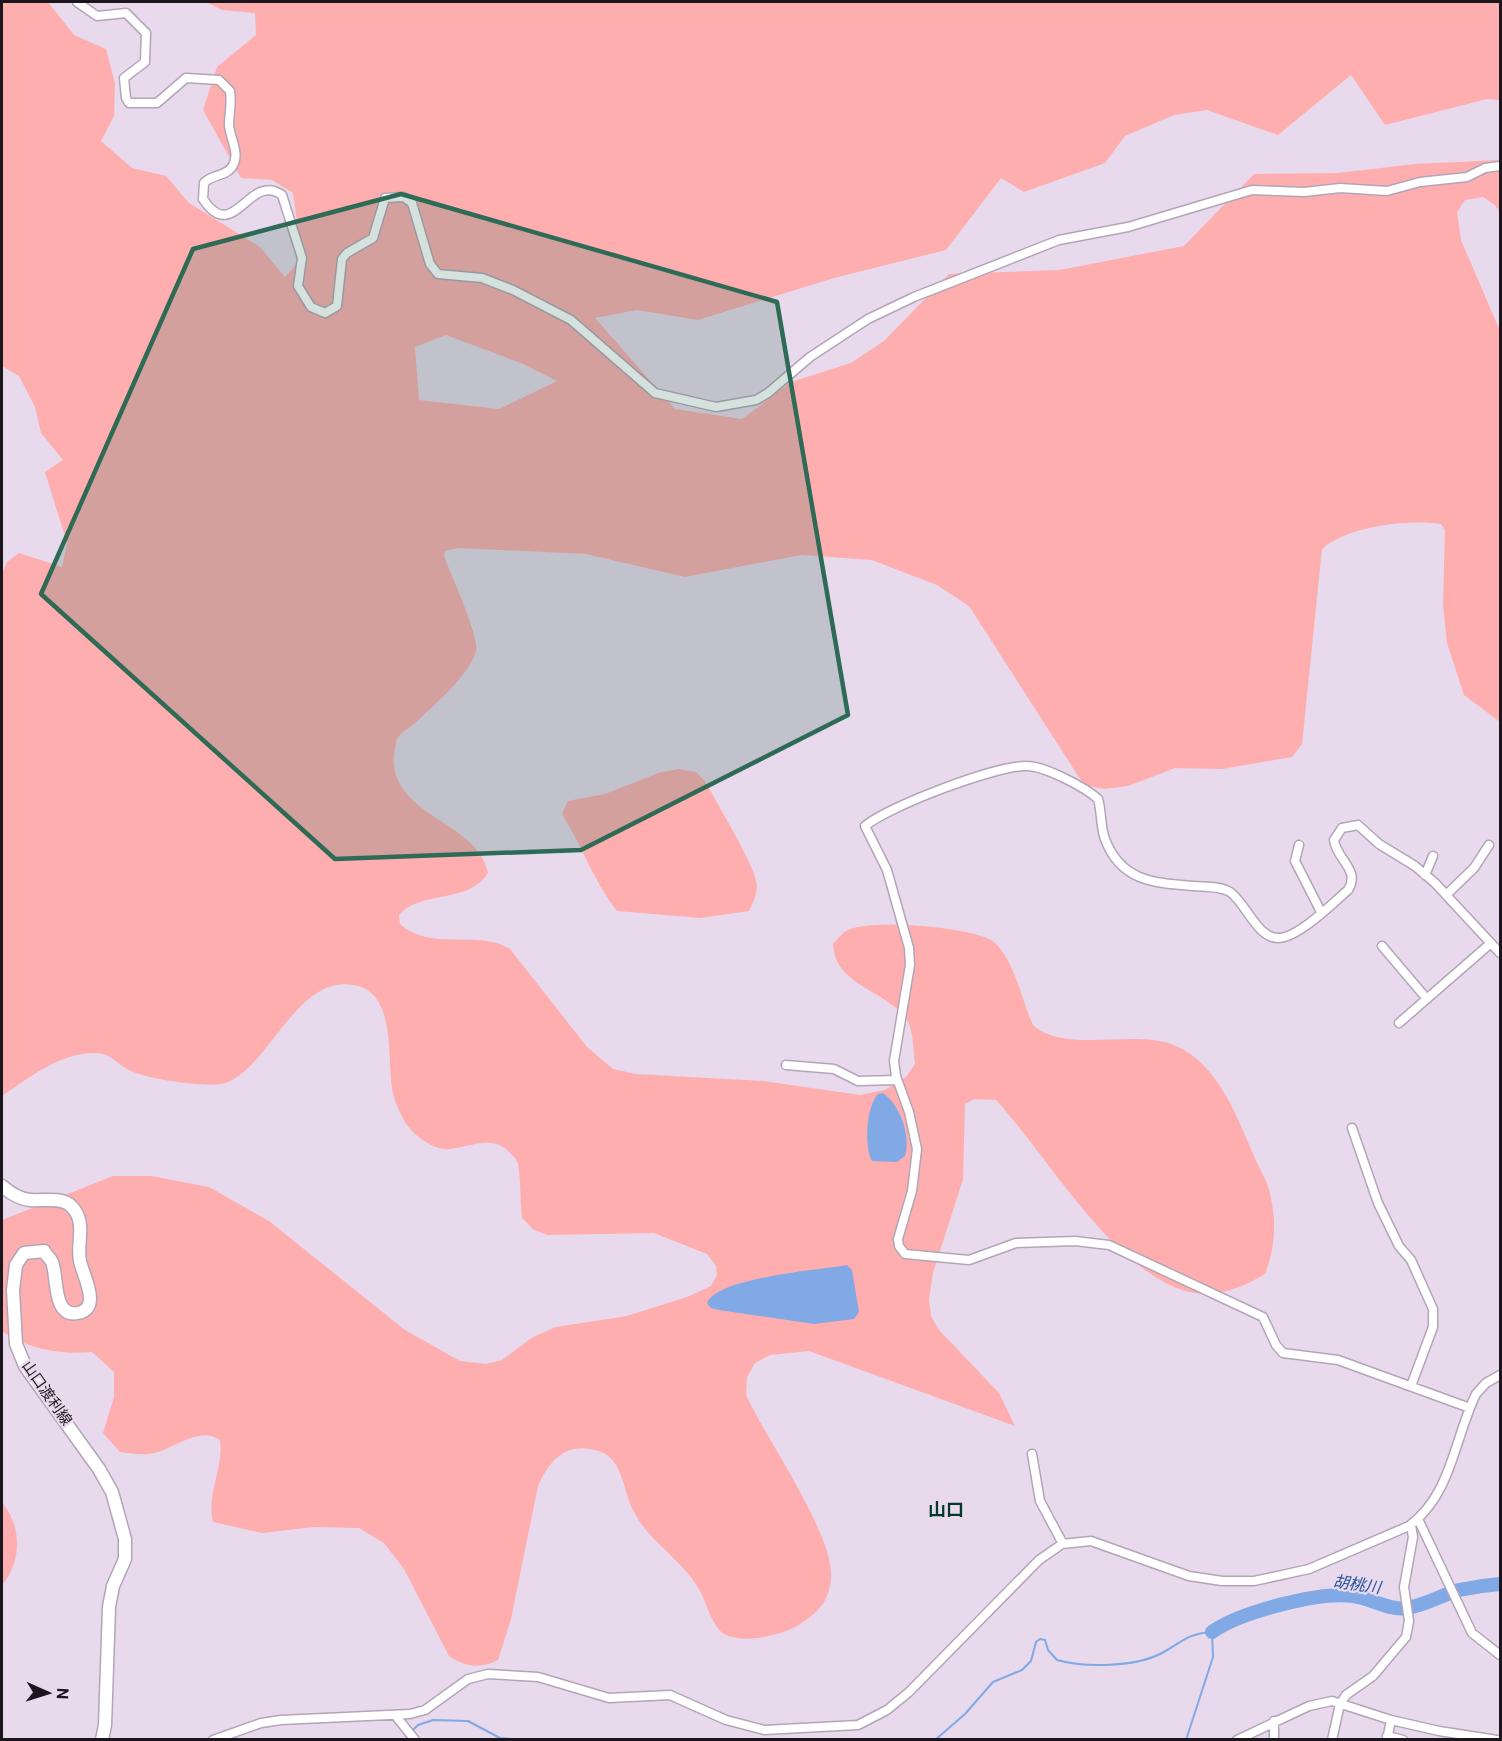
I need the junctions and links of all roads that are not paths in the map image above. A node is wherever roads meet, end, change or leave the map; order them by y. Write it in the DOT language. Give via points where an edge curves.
graph roads {
  1 [pos="77,2"];
  2 [pos="1500,166"];
  3 [pos="1489,844"];
  4 [pos="1299,845"];
  5 [pos="1433,856"];
  6 [pos="1425,875"];
  7 [pos="1446,895"];
  8 [pos="1321,912"];
  9 [pos="1491,944"];
  10 [pos="1382,946"];
  11 [pos="1500,953"];
  12 [pos="1427,999"];
  13 [pos="1399,1023"];
  14 [pos="786,1065"];
  15 [pos="897,1080"];
  16 [pos="1352,1128"];
  17 [pos="2,1186"];
  18 [pos="1500,1375"];
  19 [pos="1411,1386"];
  20 [pos="1470,1408"];
  21 [pos="1032,1454"];
  22 [pos="1414,1522"];
  23 [pos="1063,1544"];
  24 [pos="1500,1655"];
  25 [pos="1340,1704"];
  26 [pos="395,1715"];
  27 [pos="1391,1720"];
  28 [pos="1274,1721"];
  29 [pos="815,1728"];
  30 [pos="1387,1738"];
  31 [pos="102,1740"];
  32 [pos="213,1740"];
  33 [pos="415,1740"];
  34 [pos="817,1740"];
  35 [pos="1237,1740"];
  36 [pos="1274,1740"];
  37 [pos="1332,1740"];
  38 [pos="1403,1740"];
  39 [pos="1497,1740"];
  1 -- 2 [label="street" via="97,16 126,14 146,33 145,62 124,78 129,103 157,103 186,78 219,80 230,91 229,126 235,162 226,173 204,183 203,199 218,213 227,215 260,191 273,190 282,195 302,258 298,286 316,311 325,313 337,306 340,263 347,253 373,238 385,198 404,197 412,203 430,264 438,274 482,278 513,290 571,320 655,393 705,406 756,400 834,338 878,313 1059,240 1138,224 1252,190 1387,191 1420,182 1467,177"];
  3 -- 7 [label="street" via="1473,868"];
  4 -- 8 [label="street" via="1295,861"];
  5 -- 6 [label="street"];
  6 -- 7 [label="street"];
  6 -- 8 [label="street" via="1378,844 1358,825 1347,825 1338,831 1335,845 1351,871 1351,886"];
  7 -- 9 [label="street"];
  8 -- 15 [label="street" via="1295,934 1275,938 1263,931 1228,891 1158,883 1135,876 1105,840 1098,799 1037,767 1008,768 920,797 865,826 887,870 909,948 910,965 894,1061"];
  9 -- 11 [label="street"];
  9 -- 12 [label="street"];
  10 -- 12 [label="street"];
  12 -- 13 [label="street"];
  14 -- 15 [label="street" via="834,1069 858,1081"];
  15 -- 19 [label="street" via="909,1112 916,1149 912,1191 898,1239 905,1254 969,1260 1016,1243 1074,1241 1108,1245 1263,1317 1282,1353 1338,1360"];
  16 -- 19 [label="street" via="1378,1203 1399,1246 1411,1260 1433,1309 1433,1327"];
  17 -- 31 [label="main road, 山口渡利線" via="28,1200 50,1199 69,1204 80,1219 79,1260 91,1294 88,1307 73,1314 64,1309 58,1300 52,1261 44,1251 24,1252 16,1265 13,1290 16,1344 25,1366 99,1469 112,1492 126,1539 125,1559 109,1607"];
  18 -- 20 [label="street" via="1486,1383"];
  19 -- 20 [label="street"];
  20 -- 22 [label="street" via="1438,1497"];
  21 -- 23 [label="street" via="1040,1501"];
  22 -- 23 [label="street" via="1298,1573 1245,1581 1189,1576 1091,1540"];
  22 -- 24 [label="street" via="1472,1633"];
  22 -- 25 [label="street" via="1404,1587 1407,1637 1373,1676"];
  23 -- 29 [label="street" via="1039,1560 887,1710 858,1725"];
  25 -- 27 [label="street"];
  25 -- 28 [label="street" via="1322,1702"];
  25 -- 37 [label="street"];
  26 -- 29 [label="street" via="425,1710 468,1679 499,1674 538,1677 609,1698 670,1695 754,1728"];
  26 -- 32 [label="street" via="281,1720"];
  26 -- 33 [label="street"];
  27 -- 30 [label="street"];
  27 -- 39 [label="street"];
  28 -- 35 [label="street"];
  28 -- 36 [label="street"];
  29 -- 34 [label="street"];
  30 -- 38 [label="street"];
}
